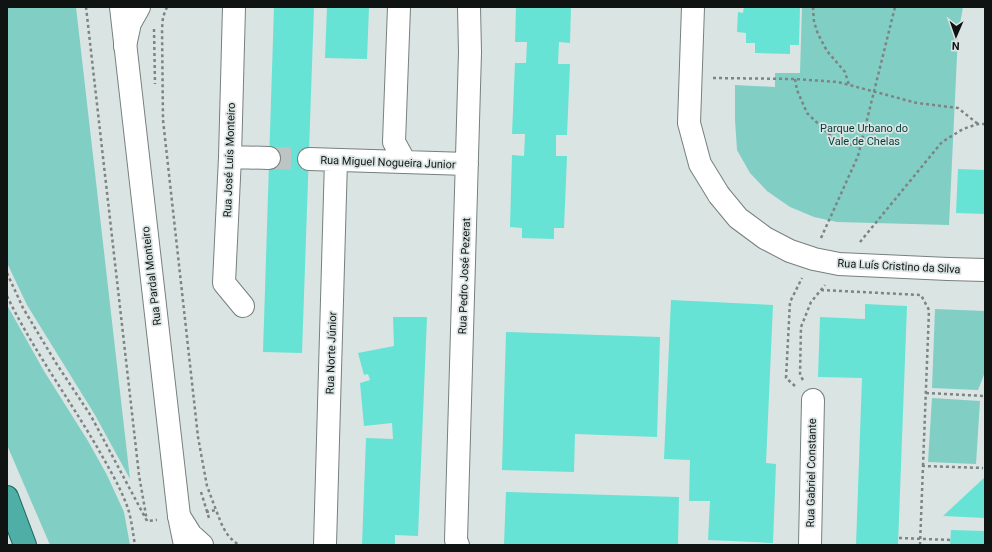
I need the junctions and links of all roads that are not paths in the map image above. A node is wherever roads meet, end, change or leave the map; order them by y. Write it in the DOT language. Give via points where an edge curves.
graph roads {
  1 [pos="120,7"];
  2 [pos="139,7"];
  3 [pos="234,7"];
  4 [pos="399,7"];
  5 [pos="469,7"];
  6 [pos="692,7"];
  7 [pos="125,47"];
  8 [pos="230,157"];
  9 [pos="269,158"];
  10 [pos="309,159"];
  11 [pos="336,160"];
  12 [pos="404,162"];
  13 [pos="467,164"];
  14 [pos="985,270"];
  15 [pos="243,306"];
  16 [pos="813,400"];
  17 [pos="7,497"];
  18 [pos="179,516"];
  19 [pos="25,545"];
  20 [pos="185,545"];
  21 [pos="202,545"];
  22 [pos="326,545"];
  23 [pos="458,545"];
  24 [pos="810,545"];
  1 -- 7 [label="street, Rua Pardal Monteiro"];
  2 -- 7 [label="street" via="130,23"];
  3 -- 8 [label="street, Rua José Luís Monteiro"];
  4 -- 12 [label="street" via="394,142"];
  5 -- 13 [label="street, Rua Pedro José Pezerat"];
  6 -- 14 [label="street, Rua Luís Cristino da Silva, bridge" via="689,123 700,164 719,195 738,218 765,238 790,251 839,264"];
  7 -- 18 [label="street, Rua Pardal Monteiro"];
  8 -- 9 [label="street"];
  8 -- 15 [label="street, Rua José Luís Monteiro" via="224,283"];
  10 -- 11 [label="street, Rua Miguel Nogueira Junior"];
  11 -- 12 [label="street, Rua Miguel Nogueira Junior"];
  11 -- 22 [label="street, Rua Norte Júnior"];
  12 -- 13 [label="street, Rua Miguel Nogueira Junior"];
  13 -- 23 [label="street, Rua Pedro José Pezerat" via="456,540"];
  16 -- 24 [label="street, Rua Gabriel Constante"];
  17 -- 19 [label="highway"];
  18 -- 20 [label="street, Rua Pardal Monteiro"];
  18 -- 21 [label="street"];
}
